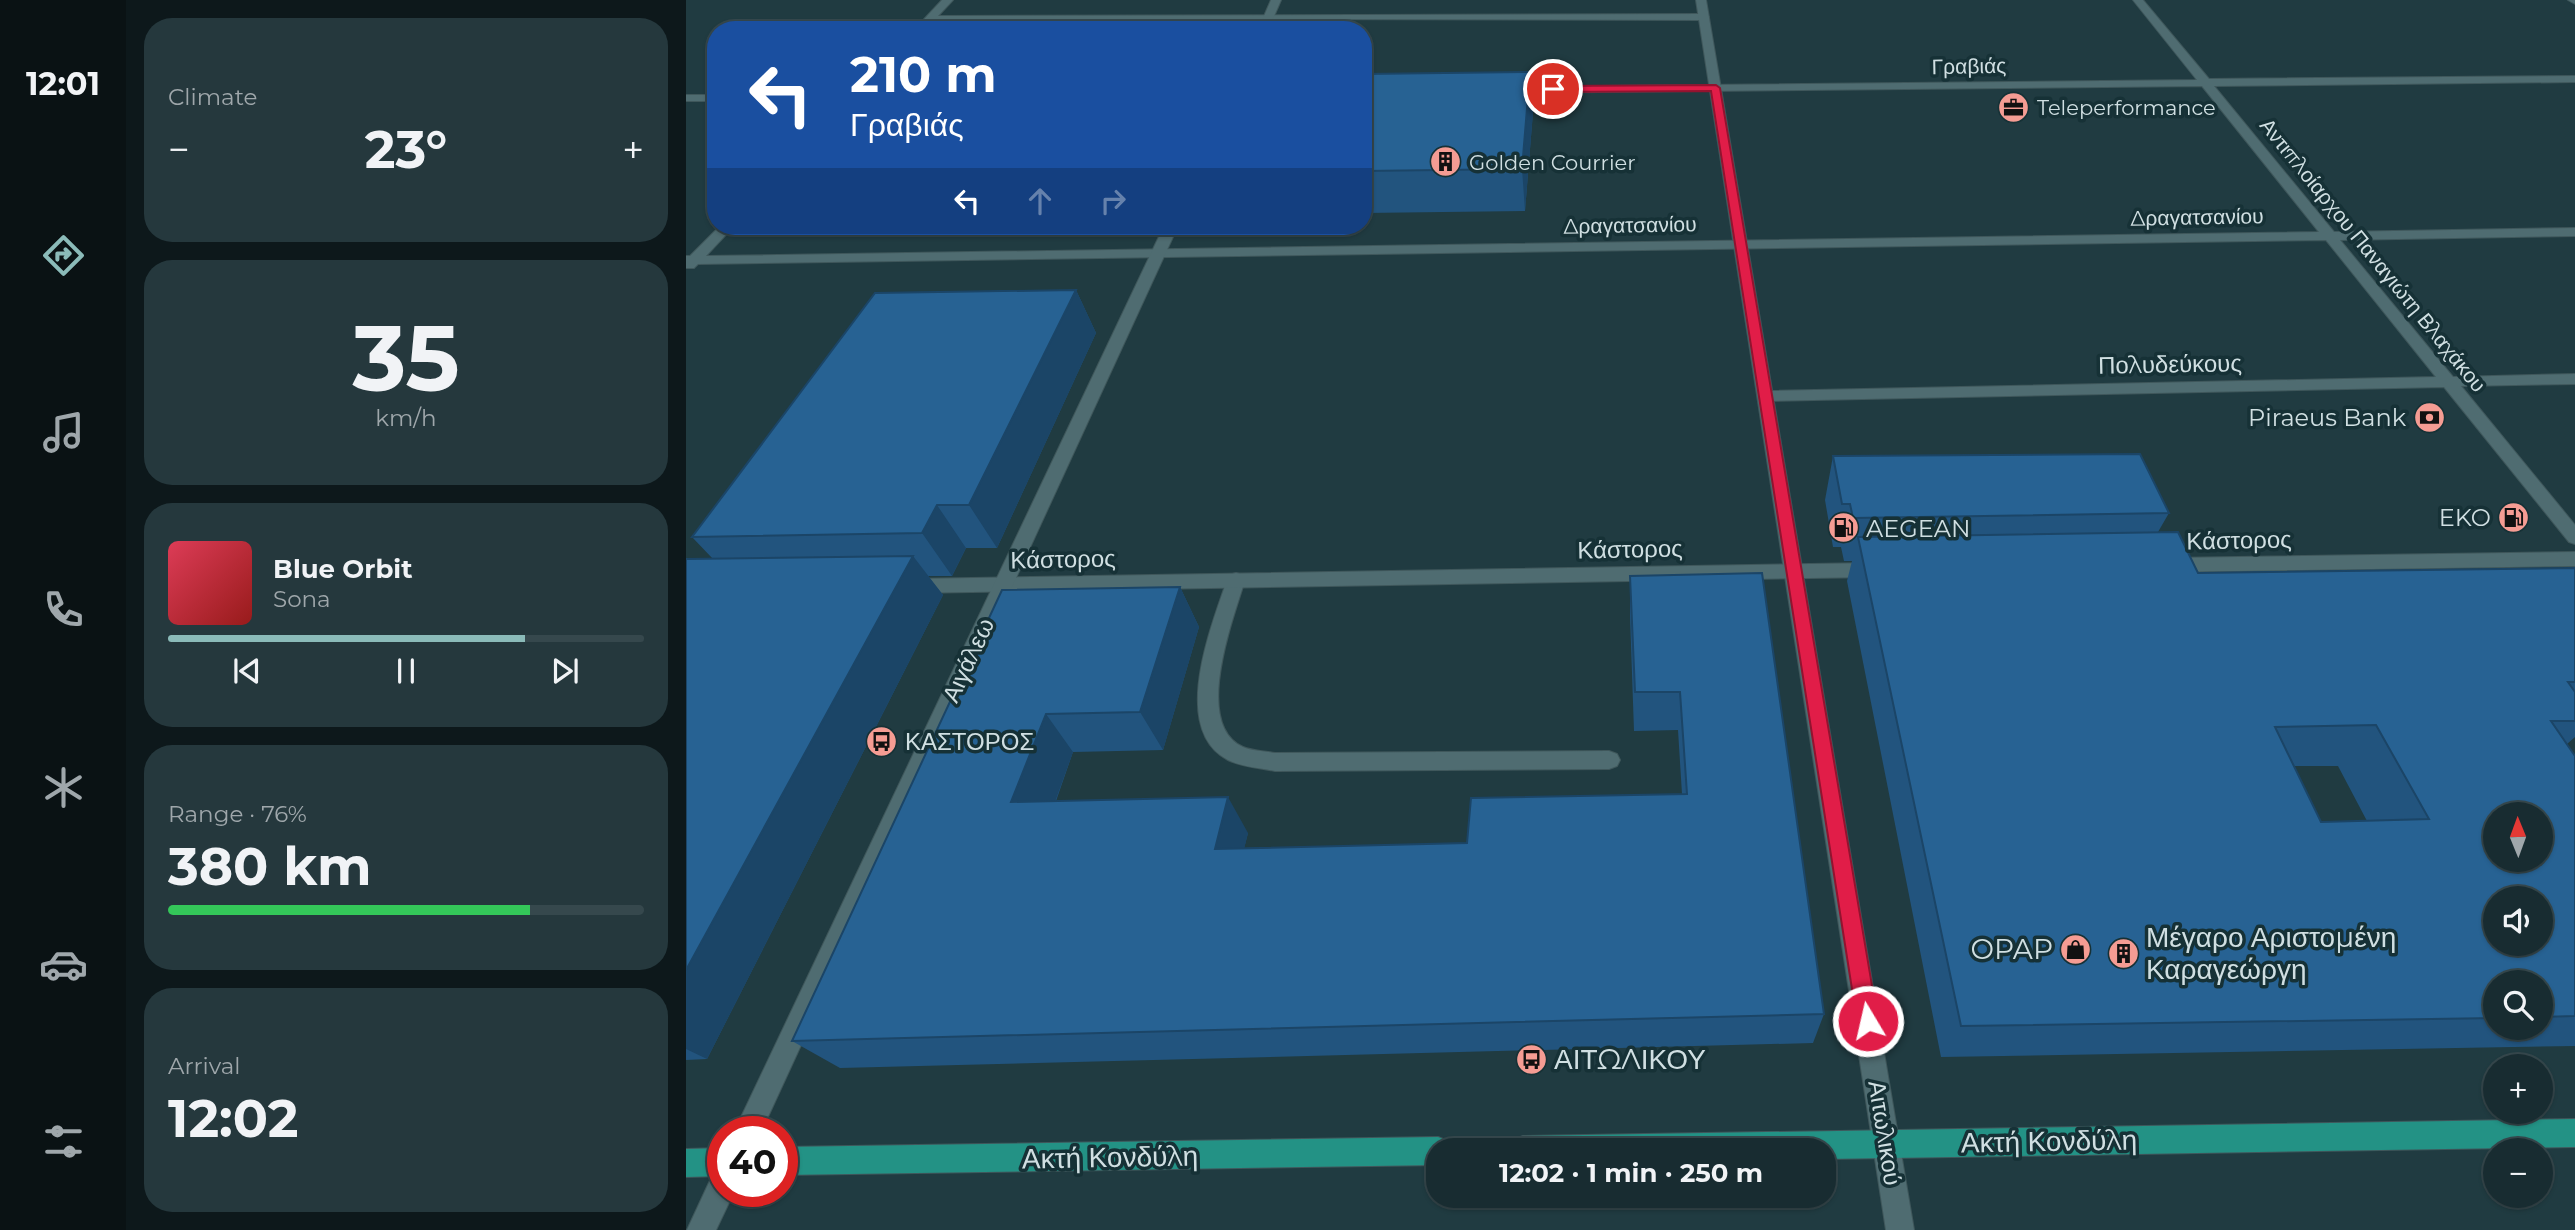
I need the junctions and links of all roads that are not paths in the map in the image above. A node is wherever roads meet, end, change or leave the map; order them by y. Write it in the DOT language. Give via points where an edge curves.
graph roads {
  1 [pos="948,0"];
  2 [pos="1276,0"];
  3 [pos="1702,0"];
  4 [pos="2138,0"];
  5 [pos="1269,16"];
  6 [pos="1704,17"];
  7 [pos="930,19"];
  8 [pos="1266,21"];
  9 [pos="2575,79"];
  10 [pos="2205,83"];
  11 [pos="1716,88"];
  12 [pos="1499,90"];
  13 [pos="686,98"];
  14 [pos="707,98"];
  15 [pos="2575,232"];
  16 [pos="718,235"];
  17 [pos="1167,235"];
  18 [pos="2330,236"];
  19 [pos="1741,244"];
  20 [pos="1158,253"];
  21 [pos="689,263"];
  22 [pos="2575,379"];
  23 [pos="2448,382"];
  24 [pos="1766,396"];
  25 [pos="2575,537"];
  26 [pos="2575,559"];
  27 [pos="2149,566"];
  28 [pos="1888,570"];
  29 [pos="1794,571"];
  30 [pos="1236,580"];
  31 [pos="1003,584"];
  32 [pos="893,586"];
  33 [pos="1609,760"];
  34 [pos="754,1116"];
  35 [pos="2575,1133"];
  36 [pos="1887,1144"];
  37 [pos="1836,1145"];
  38 [pos="1426,1151"];
  39 [pos="798,1161"];
  40 [pos="707,1162"];
  41 [pos="686,1163"];
  42 [pos="712,1207"];
  43 [pos="701,1230"];
  44 [pos="1900,1230"];
  1 -- 7 [label="street"];
  2 -- 5 [label="street"];
  3 -- 6 [label="street, Αιτωλικού"];
  4 -- 10 [label="street, Αντιπλοίαρχου Παναγιώτη Βλαχάκου"];
  5 -- 6 [label="street"];
  5 -- 7 [label="street"];
  5 -- 8 [label="street"];
  6 -- 11 [label="street, Αιτωλικού"];
  9 -- 10 [label="street, Γραβιάς"];
  10 -- 11 [label="street, Γραβιάς"];
  10 -- 18 [label="street, Αντιπλοίαρχου Παναγιώτη Βλαχάκου"];
  11 -- 12 [label="street, Γραβιάς"];
  11 -- 19 [label="street, Αιτωλικού"];
  13 -- 14 [label="street"];
  15 -- 18 [label="street, Δραγατσανίου"];
  16 -- 21 [label="street"];
  17 -- 20 [label="street, Αιγάλεω"];
  18 -- 19 [label="street, Δραγατσανίου"];
  18 -- 23 [label="street, Αντιπλοίαρχου Παναγιώτη Βλαχάκου"];
  19 -- 20 [label="street, Δραγατσανίου"];
  19 -- 24 [label="street, Αιτωλικού"];
  20 -- 21 [label="street, Δραγατσανίου"];
  20 -- 31 [label="street, Αιγάλεω"];
  22 -- 23 [label="street, Πολυδεύκους"];
  23 -- 24 [label="street, Πολυδεύκους"];
  23 -- 25 [label="street, Αντιπλοίαρχου Παναγιώτη Βλαχάκου"];
  24 -- 29 [label="street, Αιτωλικού"];
  26 -- 27 [label="street, Κάστορος"];
  28 -- 29 [label="street, Κάστορος"];
  29 -- 30 [label="street, Κάστορος"];
  29 -- 36 [label="street, Αιτωλικού"];
  30 -- 31 [label="street, Κάστορος"];
  30 -- 33 [label="street" via="1207,686 1208,715 1233,752 1275,762"];
  31 -- 32 [label="street, Κάστορος"];
  31 -- 34 [label="street, Αιγάλεω"];
  35 -- 36 [label="main road, Ακτή Κονδύλη"];
  36 -- 37 [label="main road, Ακτή Κονδύλη"];
  36 -- 44 [label="street, Αιτωλικού"];
  38 -- 39 [label="main road, Ακτή Κονδύλη"];
  40 -- 41 [label="main road"];
  42 -- 43 [label="street"];
}
